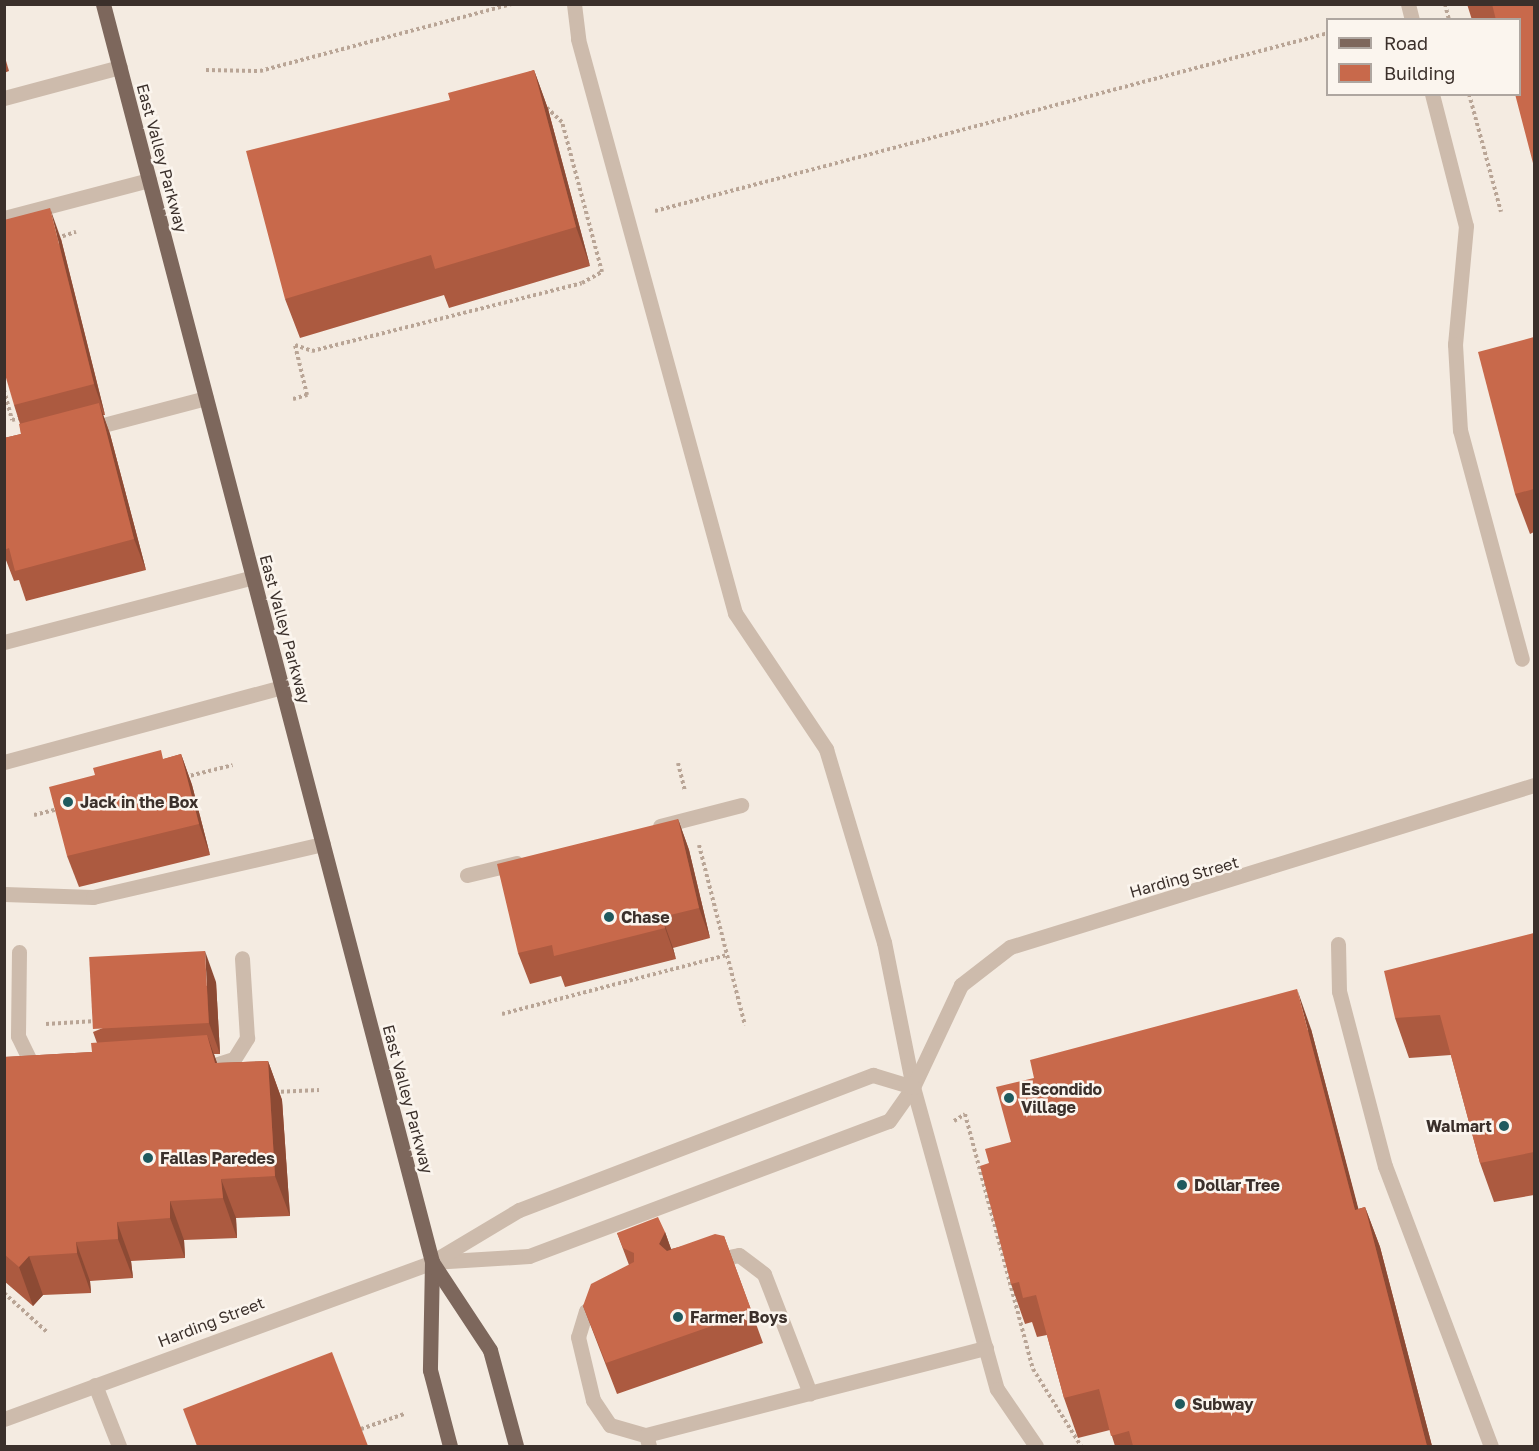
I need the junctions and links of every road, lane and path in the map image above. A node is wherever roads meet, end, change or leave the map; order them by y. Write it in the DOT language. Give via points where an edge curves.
graph roads {
  1 [pos="103,4"];
  2 [pos="512,4"];
  3 [pos="574,4"];
  4 [pos="1326,34"];
  5 [pos="120,68"];
  6 [pos="207,70"];
  7 [pos="1433,96"];
  8 [pos="1470,96"];
  9 [pos="4,98"];
  10 [pos="532,109"];
  11 [pos="149,180"];
  12 [pos="1501,212"];
  13 [pos="4,218"];
  14 [pos="627,218"];
  15 [pos="590,228"];
  16 [pos="87,229"];
  17 [pos="46,241"];
  18 [pos="4,390"];
  19 [pos="206,398"];
  20 [pos="293,399"];
  21 [pos="34,414"];
  22 [pos="73,434"];
  23 [pos="253,577"];
  24 [pos="4,642"];
  25 [pos="1522,659"];
  26 [pos="282,687"];
  27 [pos="4,762"];
  28 [pos="678,763"];
  29 [pos="233,765"];
  30 [pos="178,779"];
  31 [pos="1534,785"];
  32 [pos="741,805"];
  33 [pos="67,807"];
  34 [pos="34,815"];
  35 [pos="692,818"];
  36 [pos="647,830"];
  37 [pos="323,844"];
  38 [pos="534,858"];
  39 [pos="467,875"];
  40 [pos="4,894"];
  41 [pos="1338,944"];
  42 [pos="19,952"];
  43 [pos="727,954"];
  44 [pos="242,958"];
  45 [pos="502,1014"];
  46 [pos="99,1021"];
  47 [pos="745,1025"];
  48 [pos="18,1026"];
  49 [pos="189,1068"];
  50 [pos="49,1076"];
  51 [pos="913,1087"];
  52 [pos="319,1090"];
  53 [pos="265,1093"];
  54 [pos="927,1139"];
  55 [pos="432,1262"];
  56 [pos="698,1265"];
  57 [pos="4,1293"];
  58 [pos="620,1294"];
  59 [pos="47,1332"];
  60 [pos="986,1348"];
  61 [pos="95,1385"];
  62 [pos="810,1393"];
  63 [pos="404,1414"];
  64 [pos="4,1419"];
  65 [pos="361,1429"];
  66 [pos="647,1441"];
  67 [pos="119,1446"];
  68 [pos="450,1446"];
  69 [pos="516,1446"];
  70 [pos="1036,1446"];
  71 [pos="1081,1446"];
  72 [pos="1491,1446"];
  1 -- 5 [label="main road, East Valley Parkway"];
  2 -- 6 [label="path" via="260,71"];
  3 -- 14 [label="street"];
  4 -- 14 [label="path"];
  5 -- 9 [label="street"];
  5 -- 11 [label="main road, East Valley Parkway"];
  7 -- 25 [label="street" via="1466,226 1455,344 1460,430"];
  8 -- 12 [label="path"];
  10 -- 15 [label="path" via="555,110 562,122"];
  11 -- 13 [label="street"];
  11 -- 19 [label="main road, East Valley Parkway"];
  14 -- 15 [label="path"];
  14 -- 51 [label="street" via="735,613 826,749 884,942"];
  15 -- 20 [label="path" via="602,272 582,283 312,351 294,345 307,394"];
  16 -- 17 [label="path"];
  18 -- 21 [label="path" via="12,420"];
  19 -- 22 [label="street"];
  19 -- 23 [label="main road, East Valley Parkway"];
  23 -- 24 [label="street"];
  23 -- 26 [label="main road, East Valley Parkway"];
  26 -- 27 [label="street"];
  26 -- 37 [label="main road, East Valley Parkway"];
  28 -- 35 [label="path"];
  29 -- 30 [label="path"];
  31 -- 51 [label="street, Harding Street" via="1010,947 961,985"];
  32 -- 35 [label="street"];
  33 -- 34 [label="path"];
  35 -- 36 [label="street"];
  35 -- 43 [label="path"];
  37 -- 40 [label="street" via="93,897"];
  37 -- 55 [label="main road, East Valley Parkway"];
  38 -- 39 [label="street"];
  41 -- 72 [label="street" via="1339,991 1385,1166"];
  42 -- 48 [label="street"];
  43 -- 45 [label="path"];
  43 -- 47 [label="path"];
  44 -- 49 [label="street" via="247,1038 241,1051 223,1066"];
  46 -- 48 [label="path"];
  48 -- 50 [label="street" via="26,1063"];
  51 -- 54 [label="street"];
  51 -- 55 [label="street" via="873,1075 519,1210"];
  51 -- 55 [label="street, Harding Street" via="889,1121 529,1256"];
  52 -- 53 [label="path"];
  54 -- 60 [label="street"];
  54 -- 71 [label="path" via="964,1114 1033,1369"];
  55 -- 61 [label="street, Harding Street"];
  55 -- 68 [label="main road, East Valley Parkway" via="430,1370"];
  55 -- 69 [label="main road, East Valley Parkway" via="490,1350"];
  56 -- 62 [label="street" via="739,1255 764,1274"];
  57 -- 59 [label="path"];
  58 -- 66 [label="street" via="586,1311 578,1337 600,1414 610,1425"];
  60 -- 62 [label="street"];
  60 -- 70 [label="street" via="997,1389"];
  61 -- 64 [label="street, Harding Street"];
  61 -- 67 [label="street"];
  62 -- 66 [label="street"];
  63 -- 65 [label="path"];
}
